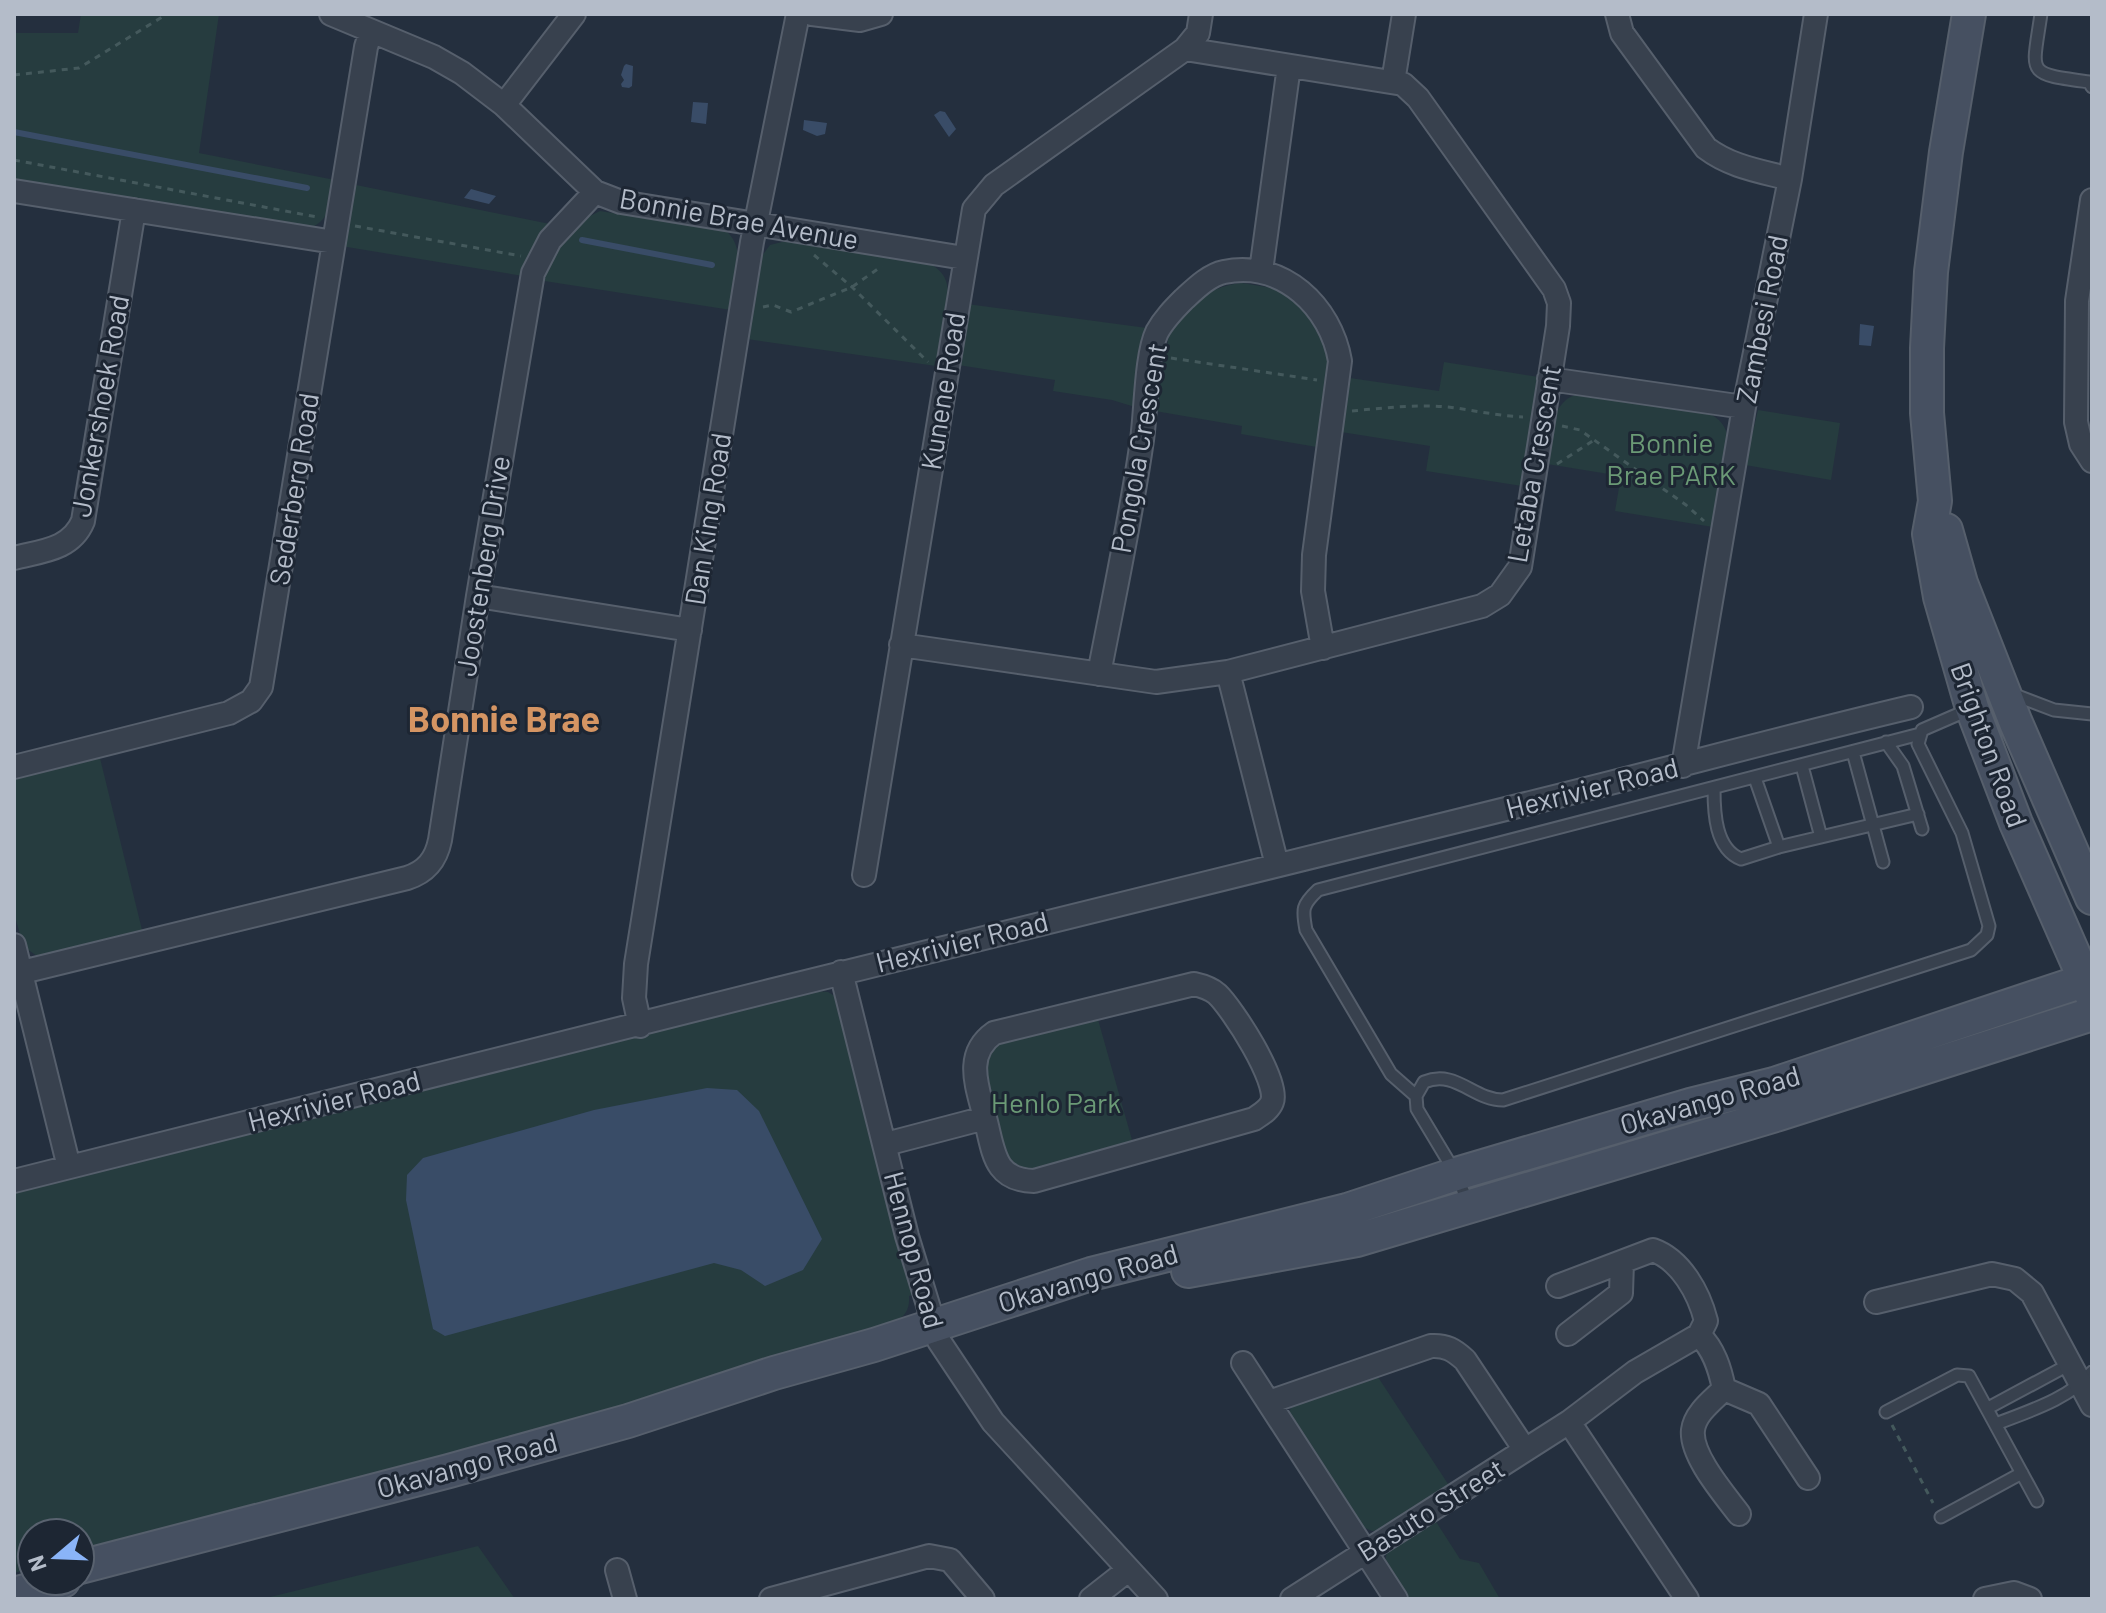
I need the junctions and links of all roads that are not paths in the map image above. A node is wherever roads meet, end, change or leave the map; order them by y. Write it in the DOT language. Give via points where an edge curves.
graph roads {
  1 [pos="331,14"];
  2 [pos="574,14"];
  3 [pos="798,14"];
  4 [pos="812,14"];
  5 [pos="881,14"];
  6 [pos="1201,14"];
  7 [pos="1404,14"];
  8 [pos="1617,14"];
  9 [pos="1816,14"];
  10 [pos="1969,14"];
  11 [pos="2041,14"];
  12 [pos="371,31"];
  13 [pos="1185,49"];
  14 [pos="1289,66"];
  15 [pos="1393,82"];
  16 [pos="2092,87"];
  17 [pos="504,105"];
  18 [pos="1790,179"];
  19 [pos="14,191"];
  20 [pos="595,192"];
  21 [pos="2092,200"];
  22 [pos="134,210"];
  23 [pos="755,224"];
  24 [pos="336,231"];
  25 [pos="964,258"];
  26 [pos="1261,271"];
  27 [pos="2085,303"];
  28 [pos="1549,379"];
  29 [pos="1744,407"];
  30 [pos="2092,461"];
  31 [pos="1935,501"];
  32 [pos="14,558"];
  33 [pos="478,596"];
  34 [pos="690,630"];
  35 [pos="901,645"];
  36 [pos="1323,648"];
  37 [pos="1228,672"];
  38 [pos="1099,674"];
  39 [pos="2004,691"];
  40 [pos="1911,707"];
  41 [pos="1972,708"];
  42 [pos="2091,716"];
  43 [pos="1920,734"];
  44 [pos="1886,742"];
  45 [pos="1853,752"];
  46 [pos="1683,766"];
  47 [pos="1802,766"];
  48 [pos="14,767"];
  49 [pos="1755,778"];
  50 [pos="1714,789"];
  51 [pos="1918,814"];
  52 [pos="1873,826"];
  53 [pos="1922,829"];
  54 [pos="1821,837"];
  55 [pos="1779,847"];
  56 [pos="1883,862"];
  57 [pos="1277,865"];
  58 [pos="864,875"];
  59 [pos="2092,898"];
  60 [pos="14,945"];
  61 [pos="841,972"];
  62 [pos="18,974"];
  63 [pos="2090,985"];
  64 [pos="2092,1014"];
  65 [pos="640,1026"];
  66 [pos="1416,1096"];
  67 [pos="985,1118"];
  68 [pos="886,1144"];
  69 [pos="69,1167"];
  70 [pos="1456,1174"];
  71 [pos="14,1181"];
  72 [pos="1469,1206"];
  73 [pos="1622,1262"];
  74 [pos="1558,1286"];
  75 [pos="1876,1302"];
  76 [pos="936,1333"];
  77 [pos="1568,1334"];
  78 [pos="1699,1335"];
  79 [pos="1243,1363"];
  80 [pos="2070,1364"];
  81 [pos="2086,1378"];
  82 [pos="1724,1389"];
  83 [pos="1269,1402"];
  84 [pos="2092,1405"];
  85 [pos="1988,1408"];
  86 [pos="1886,1412"];
  87 [pos="1569,1422"];
  88 [pos="1996,1424"];
  89 [pos="1525,1450"];
  90 [pos="2022,1473"];
  91 [pos="1808,1478"];
  92 [pos="2037,1501"];
  93 [pos="1739,1514"];
  94 [pos="1941,1517"];
  95 [pos="1366,1551"];
  96 [pos="96,1563"];
  97 [pos="617,1570"];
  98 [pos="1128,1570"];
  99 [pos="96,1573"];
  100 [pos="625,1599"];
  101 [pos="771,1599"];
  102 [pos="983,1599"];
  103 [pos="1091,1599"];
  104 [pos="1156,1599"];
  105 [pos="1292,1599"];
  106 [pos="1396,1599"];
  107 [pos="1687,1599"];
  108 [pos="1985,1599"];
  109 [pos="2030,1599"];
  1 -- 12 [label="street, Bonnie Brae Avenue"];
  2 -- 17 [label="street"];
  3 -- 23 [label="street, Dan King Road"];
  4 -- 5 [label="street" via="860,20"];
  6 -- 13 [label="street, Kunene Road" via="1198,33"];
  7 -- 15 [label="street"];
  8 -- 18 [label="street" via="1622,33 1706,148 1734,165"];
  9 -- 18 [label="street, Zambesi Road"];
  10 -- 31 [label="main road, Brighton Road" via="1931,272 1927,413"];
  11 -- 16 [label="lane" via="2037,70"];
  12 -- 17 [label="street, Bonnie Brae Avenue" via="434,57"];
  12 -- 24 [label="street, Sederberg Road"];
  13 -- 14 [label="street, Letaba Crescent"];
  13 -- 25 [label="street, Kunene Road" via="986,192 971,219"];
  14 -- 15 [label="street, Letaba Crescent"];
  14 -- 26 [label="street"];
  15 -- 28 [label="street, Letaba Crescent" via="1418,98 1554,289 1559,309"];
  17 -- 20 [label="street, Bonnie Brae Avenue"];
  18 -- 29 [label="street, Zambesi Road"];
  19 -- 22 [label="street"];
  20 -- 23 [label="street, Bonnie Brae Avenue" via="621,202"];
  20 -- 33 [label="street, Joostenberg Drive" via="550,240 530,286"];
  21 -- 27 [label="street"];
  22 -- 24 [label="street"];
  22 -- 32 [label="street, Jonkershoek Road" via="83,521 67,542"];
  23 -- 25 [label="street, Bonnie Brae Avenue"];
  23 -- 34 [label="street, Dan King Road"];
  24 -- 48 [label="street, Sederberg Road" via="264,679 257,695 229,713"];
  25 -- 35 [label="street, Kunene Road"];
  26 -- 36 [label="street, Pongola Crescent" via="1289,281 1310,299 1337,342 1340,361 1314,555 1313,591"];
  26 -- 38 [label="street, Pongola Crescent" via="1223,272 1197,286 1156,334 1142,442"];
  27 -- 30 [label="street" via="2076,422"];
  28 -- 29 [label="street"];
  28 -- 36 [label="street, Letaba Crescent" via="1520,567 1500,595 1482,606"];
  29 -- 46 [label="street, Zambesi Road"];
  31 -- 39 [label="main road, Brighton Road"];
  31 -- 41 [label="main road, Brighton Road" via="1929,534 1940,597"];
  33 -- 34 [label="street"];
  33 -- 62 [label="street, Joostenberg Drive" via="440,840 427,868 407,878"];
  34 -- 65 [label="street, Dan King Road" via="636,964 634,998"];
  35 -- 38 [label="street, Letaba Crescent"];
  35 -- 58 [label="street, Kunene Road"];
  36 -- 37 [label="street, Letaba Crescent"];
  37 -- 38 [label="street, Letaba Crescent" via="1156,682"];
  37 -- 57 [label="street"];
  39 -- 42 [label="lane" via="2054,710"];
  39 -- 59 [label="main road, Brighton Road"];
  40 -- 46 [label="street, Hexrivier Road"];
  41 -- 43 [label="lane"];
  41 -- 63 [label="main road, Brighton Road" via="2016,823"];
  43 -- 44 [label="lane"];
  43 -- 66 [label="lane" via="1918,744 1962,833 1989,926 1971,950 1503,1100 1440,1078 1424,1082"];
  44 -- 45 [label="lane"];
  44 -- 51 [label="lane" via="1903,766"];
  45 -- 47 [label="lane"];
  45 -- 52 [label="lane"];
  46 -- 57 [label="street, Hexrivier Road"];
  47 -- 49 [label="lane"];
  47 -- 54 [label="lane"];
  49 -- 50 [label="lane"];
  49 -- 55 [label="lane"];
  50 -- 55 [label="lane" via="1717,824 1728,852 1741,859"];
  50 -- 66 [label="lane" via="1318,890 1308,899 1303,911 1306,930 1391,1074"];
  51 -- 52 [label="lane"];
  51 -- 53 [label="lane"];
  52 -- 54 [label="lane"];
  52 -- 56 [label="lane"];
  54 -- 55 [label="lane"];
  57 -- 61 [label="street, Hexrivier Road"];
  60 -- 62 [label="street"];
  61 -- 65 [label="street, Hexrivier Road"];
  61 -- 68 [label="street, Hennop Road"];
  62 -- 69 [label="street"];
  63 -- 70 [label="main road, Okavango Road" via="1774,1084"];
  64 -- 72 [label="main road, Okavango Road"];
  65 -- 69 [label="street, Hexrivier Road"];
  66 -- 70 [label="lane" via="1417,1109"];
  67 -- 67 [label="street" via="1002,1171 1034,1181 1254,1119 1273,1102 1274,1089 1219,996 1194,984 994,1033 975,1058"];
  67 -- 68 [label="street"];
  68 -- 76 [label="street, Hennop Road"];
  69 -- 71 [label="street, Hexrivier Road"];
  70 -- 72 [label="lane"];
  70 -- 76 [label="main road, Okavango Road" via="1347,1210 1091,1274"];
  72 -- 76 [label="main road, Okavango Road" via="1357,1240 1104,1289"];
  73 -- 74 [label="street"];
  73 -- 77 [label="street" via="1621,1293"];
  73 -- 78 [label="street" via="1653,1250 1670,1258 1697,1292 1706,1321"];
  75 -- 80 [label="street" via="1992,1274 2008,1276 2032,1293"];
  76 -- 96 [label="main road, Okavango Road" via="449,1471"];
  76 -- 98 [label="street, Hennop Road" via="993,1422"];
  76 -- 99 [label="main road, Okavango Road" via="537,1457"];
  78 -- 82 [label="street" via="1721,1370"];
  78 -- 87 [label="street, Basuto Street" via="1635,1372"];
  79 -- 83 [label="street"];
  80 -- 81 [label="street"];
  80 -- 85 [label="lane"];
  81 -- 84 [label="street"];
  81 -- 88 [label="lane" via="2033,1410"];
  82 -- 91 [label="street" via="1759,1404"];
  82 -- 93 [label="street" via="1700,1413 1693,1430 1707,1470"];
  83 -- 89 [label="street" via="1442,1346 1465,1360"];
  83 -- 95 [label="street"];
  85 -- 86 [label="lane" via="1972,1379 1961,1373"];
  85 -- 88 [label="lane"];
  87 -- 89 [label="street, Basuto Street"];
  87 -- 107 [label="street"];
  88 -- 90 [label="lane"];
  89 -- 95 [label="street, Basuto Street"];
  90 -- 92 [label="lane"];
  90 -- 94 [label="lane"];
  95 -- 105 [label="street, Basuto Street"];
  95 -- 106 [label="street"];
  97 -- 100 [label="street"];
  98 -- 103 [label="street"];
  98 -- 104 [label="street, Hennop Road"];
  101 -- 102 [label="street" via="929,1556 950,1560"];
  108 -- 109 [label="street" via="2014,1593"];
}
